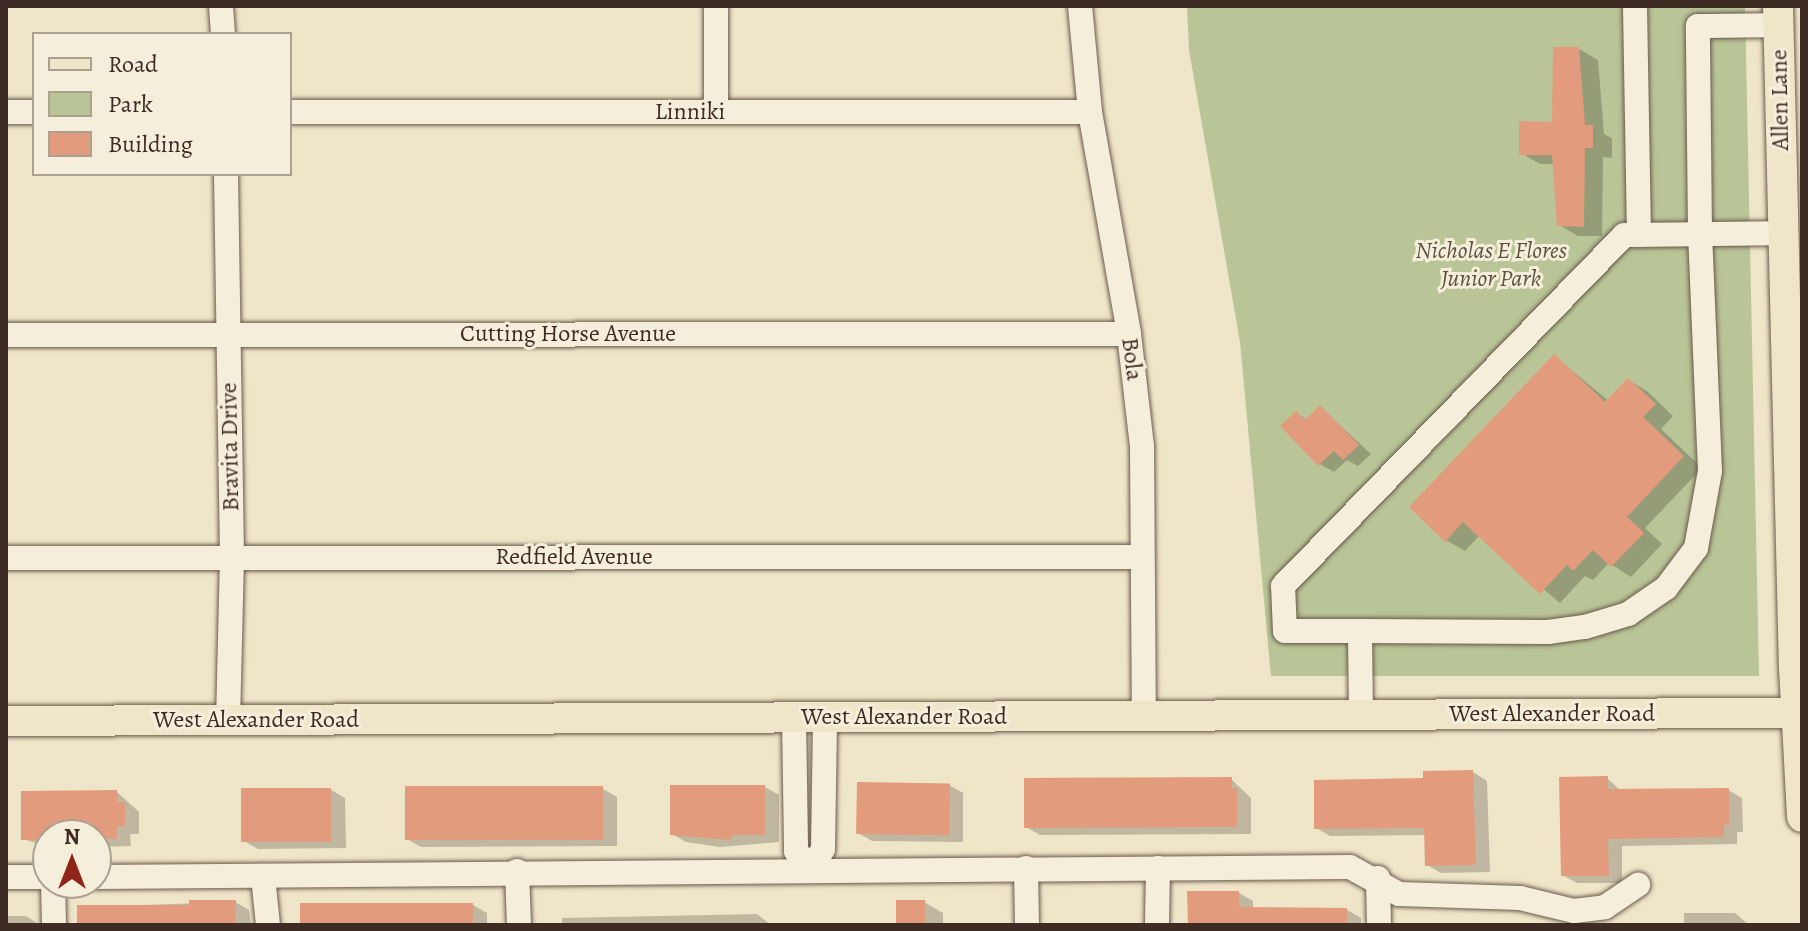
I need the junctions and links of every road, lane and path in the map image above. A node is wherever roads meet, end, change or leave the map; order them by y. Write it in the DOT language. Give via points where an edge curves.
graph roads {
  1 [pos="221,6"];
  2 [pos="716,6"];
  3 [pos="1080,6"];
  4 [pos="1635,6"];
  5 [pos="1778,15"];
  6 [pos="1698,16"];
  7 [pos="223,32"];
  8 [pos="1791,101"];
  9 [pos="6,112"];
  10 [pos="32,112"];
  11 [pos="292,112"];
  12 [pos="716,112"];
  13 [pos="1090,112"];
  14 [pos="226,176"];
  15 [pos="1782,233"];
  16 [pos="1700,234"];
  17 [pos="1639,235"];
  18 [pos="229,334"];
  19 [pos="1129,334"];
  20 [pos="6,335"];
  21 [pos="1142,557"];
  22 [pos="6,558"];
  23 [pos="232,558"];
  24 [pos="1360,631"];
  25 [pos="1798,713"];
  26 [pos="1144,716"];
  27 [pos="1361,716"];
  28 [pos="794,718"];
  29 [pos="825,718"];
  30 [pos="228,720"];
  31 [pos="6,721"];
  32 [pos="795,795"];
  33 [pos="823,795"];
  34 [pos="1802,817"];
  35 [pos="1026,868"];
  36 [pos="1158,868"];
  37 [pos="811,869"];
  38 [pos="517,871"];
  39 [pos="263,876"];
  40 [pos="6,877"];
  41 [pos="32,877"];
  42 [pos="112,877"];
  43 [pos="1378,878"];
  44 [pos="1638,885"];
  45 [pos="53,899"];
  46 [pos="1574,918"];
  47 [pos="54,925"];
  48 [pos="268,925"];
  49 [pos="519,925"];
  50 [pos="1027,925"];
  51 [pos="1157,925"];
  52 [pos="1379,925"];
  1 -- 7 [label="street"];
  2 -- 12 [label="street"];
  3 -- 13 [label="street, Bola"];
  4 -- 17 [label="street"];
  5 -- 6 [label="street"];
  5 -- 8 [label="main road, Allen Lane"];
  6 -- 16 [label="street"];
  8 -- 15 [label="main road, Allen Lane"];
  9 -- 10 [label="street"];
  11 -- 12 [label="street, Linniki"];
  12 -- 13 [label="street, Linniki"];
  13 -- 19 [label="street, Bola"];
  14 -- 18 [label="street, Bravita Drive"];
  15 -- 16 [label="street"];
  15 -- 25 [label="main road, Allen Lane"];
  16 -- 17 [label="street"];
  16 -- 24 [label="street" via="1709,486 1696,548 1666,588 1628,614 1548,632"];
  17 -- 24 [label="street" via="1624,235 1283,586 1285,631"];
  18 -- 19 [label="street, Cutting Horse Avenue"];
  18 -- 20 [label="street, Cutting Horse Avenue"];
  18 -- 23 [label="street, Bravita Drive"];
  19 -- 21 [label="street, Bola" via="1142,446"];
  21 -- 23 [label="street, Redfield Avenue"];
  21 -- 26 [label="street, Bola"];
  22 -- 23 [label="street, Redfield Avenue"];
  23 -- 30 [label="street, Bravita Drive"];
  24 -- 27 [label="street"];
  25 -- 27 [label="main road, West Alexander Road"];
  25 -- 34 [label="main road, Allen Lane"];
  26 -- 27 [label="main road, West Alexander Road"];
  26 -- 29 [label="main road, West Alexander Road"];
  28 -- 29 [label="main road, West Alexander Road"];
  28 -- 30 [label="main road, West Alexander Road"];
  28 -- 32 [label="street"];
  29 -- 33 [label="street"];
  30 -- 31 [label="main road, West Alexander Road"];
  32 -- 33 [label="street"];
  32 -- 37 [label="street" via="796,851"];
  33 -- 37 [label="street" via="823,849"];
  35 -- 36 [label="street"];
  35 -- 37 [label="street"];
  35 -- 50 [label="street"];
  36 -- 43 [label="street" via="1350,867"];
  36 -- 51 [label="street"];
  37 -- 38 [label="street"];
  38 -- 39 [label="street"];
  38 -- 49 [label="street"];
  39 -- 42 [label="street"];
  39 -- 48 [label="street"];
  40 -- 41 [label="street"];
  43 -- 46 [label="street" via="1399,894 1520,898"];
  43 -- 52 [label="street"];
  44 -- 46 [label="street" via="1605,907"];
  45 -- 47 [label="street"];
}
